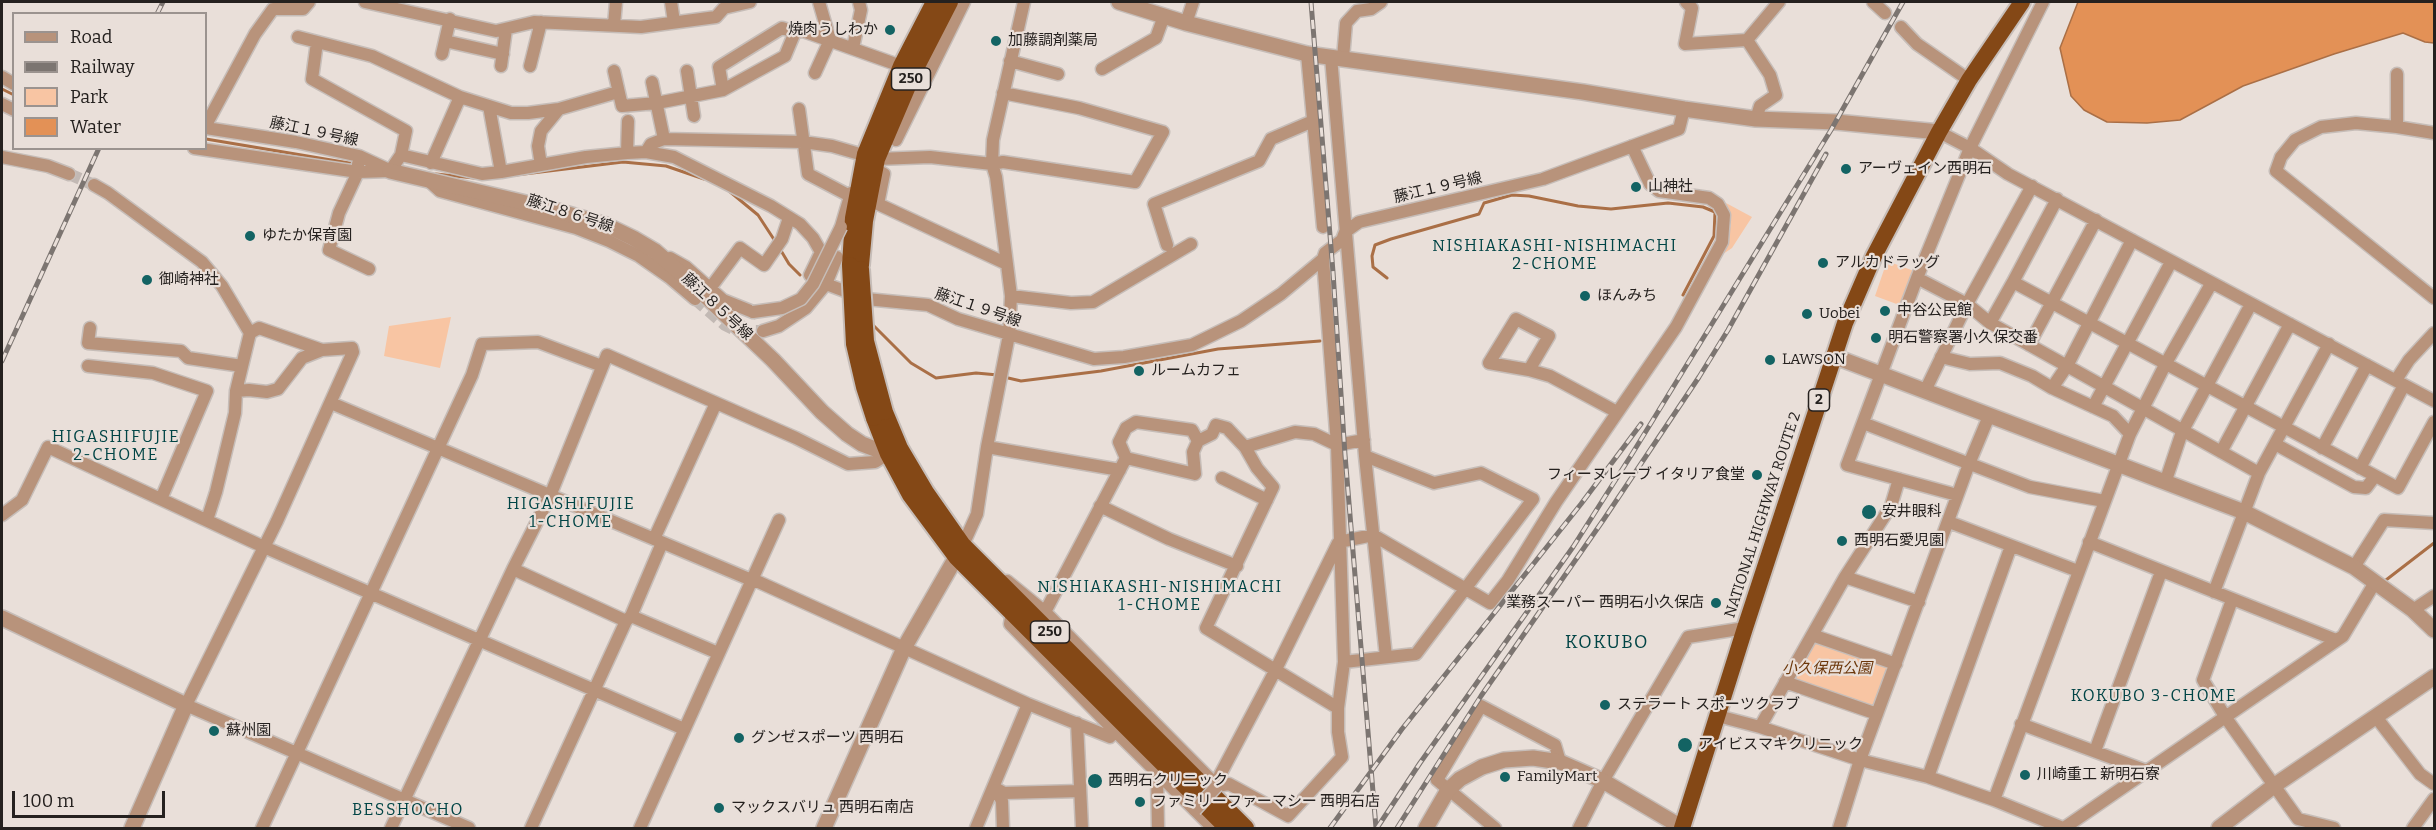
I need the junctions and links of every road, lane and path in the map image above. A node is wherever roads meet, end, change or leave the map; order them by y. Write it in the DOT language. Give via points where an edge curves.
graph roads {
  1 [pos="309,2"];
  2 [pos="365,2"];
  3 [pos="616,2"];
  4 [pos="671,2"];
  5 [pos="750,2"];
  6 [pos="819,2"];
  7 [pos="859,2"];
  8 [pos="934,2"];
  9 [pos="950,2"];
  10 [pos="964,2"];
  11 [pos="1024,2"];
  12 [pos="1119,2"];
  13 [pos="1194,2"];
  14 [pos="1381,2"];
  15 [pos="1686,2"];
  16 [pos="1779,2"];
  17 [pos="1873,2"];
  18 [pos="2022,2"];
  19 [pos="2043,2"];
  20 [pos="723,5"];
  21 [pos="1885,13"];
  22 [pos="1164,16"];
  23 [pos="450,19"];
  24 [pos="541,22"];
  25 [pos="674,22"];
  26 [pos="1186,23"];
  27 [pos="614,26"];
  28 [pos="1901,27"];
  29 [pos="506,29"];
  30 [pos="795,32"];
  31 [pos="297,37"];
  32 [pos="830,40"];
  33 [pos="1747,40"];
  34 [pos="317,42"];
  35 [pos="853,48"];
  36 [pos="1307,54"];
  37 [pos="1337,58"];
  38 [pos="1010,61"];
  39 [pos="530,66"];
  40 [pos="901,66"];
  41 [pos="1101,69"];
  42 [pos="615,71"];
  43 [pos="687,71"];
  44 [pos="815,73"];
  45 [pos="1058,74"];
  46 [pos="2397,74"];
  47 [pos="1969,80"];
  48 [pos="652,82"];
  49 [pos="723,90"];
  50 [pos="618,92"];
  51 [pos="1003,93"];
  52 [pos="691,96"];
  53 [pos="460,97"];
  54 [pos="657,103"];
  55 [pos="489,106"];
  56 [pos="559,109"];
  57 [pos="798,109"];
  58 [pos="1684,109"];
  59 [pos="694,116"];
  60 [pos="1756,118"];
  61 [pos="627,121"];
  62 [pos="1313,121"];
  63 [pos="207,125"];
  64 [pos="207,127"];
  65 [pos="2397,127"];
  66 [pos="1939,132"];
  67 [pos="2434,133"];
  68 [pos="664,139"];
  69 [pos="896,140"];
  70 [pos="803,142"];
  71 [pos="1632,146"];
  72 [pos="1970,148"];
  73 [pos="207,150"];
  74 [pos="646,152"];
  75 [pos="627,153"];
  76 [pos="401,155"];
  77 [pos="359,156"];
  78 [pos="2,157"];
  79 [pos="431,163"];
  80 [pos="870,163"];
  81 [pos="992,164"];
  82 [pos="541,165"];
  83 [pos="390,171"];
  84 [pos="358,172"];
  85 [pos="501,172"];
  86 [pos="69,174"];
  87 [pos="427,178"];
  88 [pos="94,185"];
  89 [pos="2032,186"];
  90 [pos="850,196"];
  91 [pos="2057,199"];
  92 [pos="789,218"];
  93 [pos="2096,220"];
  94 [pos="1323,227"];
  95 [pos="1345,232"];
  96 [pos="2132,240"];
  97 [pos="1191,244"];
  98 [pos="1167,245"];
  99 [pos="655,251"];
  100 [pos="1323,259"];
  101 [pos="849,262"];
  102 [pos="2171,262"];
  103 [pos="1007,264"];
  104 [pos="369,269"];
  105 [pos="1917,278"];
  106 [pos="2013,282"];
  107 [pos="714,283"];
  108 [pos="826,284"];
  109 [pos="2211,284"];
  110 [pos="1011,296"];
  111 [pos="2434,298"];
  112 [pos="695,299"];
  113 [pos="2053,303"];
  114 [pos="1967,304"];
  115 [pos="2251,304"];
  116 [pos="2090,322"];
  117 [pos="1990,323"];
  118 [pos="2290,324"];
  119 [pos="90,328"];
  120 [pos="763,331"];
  121 [pos="250,333"];
  122 [pos="2434,333"];
  123 [pos="1009,335"];
  124 [pos="2127,342"];
  125 [pos="2329,344"];
  126 [pos="2029,345"];
  127 [pos="322,351"];
  128 [pos="1833,356"];
  129 [pos="1941,357"];
  130 [pos="2166,363"];
  131 [pos="2367,365"];
  132 [pos="88,366"];
  133 [pos="242,366"];
  134 [pos="602,366"];
  135 [pos="2067,366"];
  136 [pos="1529,369"];
  137 [pos="1880,374"];
  138 [pos="2400,383"];
  139 [pos="2104,386"];
  140 [pos="2208,386"];
  141 [pos="2052,388"];
  142 [pos="236,391"];
  143 [pos="1925,391"];
  144 [pos="2434,401"];
  145 [pos="331,403"];
  146 [pos="716,403"];
  147 [pos="2244,406"];
  148 [pos="2092,407"];
  149 [pos="2143,408"];
  150 [pos="1617,412"];
  151 [pos="1989,416"];
  152 [pos="2434,422"];
  153 [pos="1863,423"];
  154 [pos="2284,428"];
  155 [pos="2182,432"];
  156 [pos="2130,434"];
  157 [pos="1198,441"];
  158 [pos="1364,441"];
  159 [pos="2275,444"];
  160 [pos="1337,445"];
  161 [pos="437,447"];
  162 [pos="987,447"];
  163 [pos="1245,447"];
  164 [pos="2322,448"];
  165 [pos="894,451"];
  166 [pos="2221,452"];
  167 [pos="1365,456"];
  168 [pos="1126,459"];
  169 [pos="1969,464"];
  170 [pos="2118,466"];
  171 [pos="2360,468"];
  172 [pos="1119,470"];
  173 [pos="2259,473"];
  174 [pos="2375,476"];
  175 [pos="1222,478"];
  176 [pos="1899,479"];
  177 [pos="2165,483"];
  178 [pos="1958,495"];
  179 [pos="550,496"];
  180 [pos="161,500"];
  181 [pos="1267,500"];
  182 [pos="2104,501"];
  183 [pos="1100,506"];
  184 [pos="2244,512"];
  185 [pos="2,515"];
  186 [pos="207,520"];
  187 [pos="779,520"];
  188 [pos="1949,522"];
  189 [pos="2434,523"];
  190 [pos="1373,535"];
  191 [pos="658,541"];
  192 [pos="1339,542"];
  193 [pos="2089,542"];
  194 [pos="2011,546"];
  195 [pos="264,547"];
  196 [pos="960,551"];
  197 [pos="1237,566"];
  198 [pos="986,567"];
  199 [pos="2354,567"];
  200 [pos="513,569"];
  201 [pos="2078,571"];
  202 [pos="2161,572"];
  203 [pos="1845,577"];
  204 [pos="752,579"];
  205 [pos="2374,584"];
  206 [pos="1465,588"];
  207 [pos="2214,592"];
  208 [pos="372,593"];
  209 [pos="2434,596"];
  210 [pos="2232,600"];
  211 [pos="1919,602"];
  212 [pos="2413,610"];
  213 [pos="1012,612"];
  214 [pos="1045,612"];
  215 [pos="2,618"];
  216 [pos="629,619"];
  217 [pos="1745,628"];
  218 [pos="2434,630"];
  219 [pos="1812,635"];
  220 [pos="2336,640"];
  221 [pos="479,641"];
  222 [pos="904,648"];
  223 [pos="718,653"];
  224 [pos="1386,657"];
  225 [pos="1344,662"];
  226 [pos="1896,664"];
  227 [pos="1275,671"];
  228 [pos="2434,677"];
  229 [pos="1785,682"];
  230 [pos="595,690"];
  231 [pos="1028,704"];
  232 [pos="186,705"];
  233 [pos="1338,708"];
  234 [pos="1877,714"];
  235 [pos="1718,716"];
  236 [pos="2376,717"];
  237 [pos="2226,718"];
  238 [pos="1077,723"];
  239 [pos="2020,724"];
  240 [pos="1760,726"];
  241 [pos="684,729"];
  242 [pos="1115,731"];
  243 [pos="2095,751"];
  244 [pos="295,753"];
  245 [pos="1860,760"];
  246 [pos="1560,762"];
  247 [pos="2147,771"];
  248 [pos="1157,774"];
  249 [pos="1928,777"];
  250 [pos="1603,781"];
  251 [pos="2434,784"];
  252 [pos="2275,785"];
  253 [pos="1217,786"];
  254 [pos="995,788"];
  255 [pos="1449,790"];
  256 [pos="1080,791"];
  257 [pos="2434,799"];
  258 [pos="404,800"];
  259 [pos="1994,800"];
  260 [pos="1195,810"];
  261 [pos="2297,824"];
  262 [pos="132,828"];
  263 [pos="262,828"];
  264 [pos="391,828"];
  265 [pos="469,828"];
  266 [pos="531,828"];
  267 [pos="640,828"];
  268 [pos="824,828"];
  269 [pos="976,828"];
  270 [pos="1003,828"];
  271 [pos="1082,828"];
  272 [pos="1158,828"];
  273 [pos="1213,828"];
  274 [pos="1227,828"];
  275 [pos="1246,828"];
  276 [pos="1426,828"];
  277 [pos="1495,828"];
  278 [pos="1579,828"];
  279 [pos="1683,828"];
  280 [pos="1839,828"];
  281 [pos="2064,828"];
  282 [pos="2219,828"];
  283 [pos="2334,828"];
  284 [pos="2413,828"];
  1 -- 63 [label="street" via="303,9 273,9 255,34"];
  2 -- 23 [label="street"];
  3 -- 27 [label="street"];
  4 -- 25 [label="street"];
  5 -- 20 [label="street"];
  6 -- 32 [label="street"];
  7 -- 35 [label="street" via="861,10"];
  8 -- 40 [label="highway, 250"];
  9 -- 80 [label="highway, 250"];
  10 -- 69 [label="street"];
  11 -- 38 [label="street"];
  12 -- 22 [label="street"];
  13 -- 26 [label="street"];
  14 -- 37 [label="street" via="1371,9 1357,11 1346,23"];
  15 -- 33 [label="street" via="1692,8 1685,44"];
  16 -- 33 [label="street"];
  17 -- 21 [label="street"];
  18 -- 47 [label="highway, NATIONAL HIGHWAY ROUTE 2 / 2"];
  19 -- 72 [label="street"];
  20 -- 25 [label="street" via="716,17"];
  22 -- 26 [label="street"];
  22 -- 41 [label="street" via="1156,38"];
  23 -- 29 [label="street" via="496,31"];
  23 -- 29 [label="street" via="444,48 502,60"];
  24 -- 27 [label="street"];
  24 -- 29 [label="street"];
  24 -- 39 [label="street"];
  25 -- 27 [label="street"];
  26 -- 36 [label="street"];
  28 -- 47 [label="street" via="1917,44"];
  30 -- 32 [label="street"];
  30 -- 49 [label="street" via="785,56"];
  30 -- 49 [label="street" via="782,28 719,67"];
  31 -- 34 [label="street"];
  32 -- 35 [label="street"];
  32 -- 44 [label="street"];
  33 -- 60 [label="street" via="1770,75 1776,95 1760,106"];
  34 -- 53 [label="street" via="372,56"];
  34 -- 76 [label="street" via="312,78 406,131"];
  35 -- 40 [label="street"];
  36 -- 37 [label="street"];
  36 -- 62 [label="street"];
  37 -- 58 [label="street"];
  37 -- 95 [label="street"];
  38 -- 45 [label="street"];
  38 -- 51 [label="street"];
  40 -- 80 [label="highway, 250"];
  42 -- 50 [label="street"];
  43 -- 52 [label="street"];
  46 -- 65 [label="street"];
  47 -- 66 [label="highway, NATIONAL HIGHWAY ROUTE 2 / 2"];
  48 -- 54 [label="street"];
  49 -- 52 [label="street"];
  50 -- 54 [label="street" via="622,106"];
  50 -- 56 [label="street"];
  51 -- 81 [label="street"];
  51 -- 81 [label="street" via="1079,108 1163,132 1135,182 1003,162"];
  52 -- 54 [label="street"];
  52 -- 59 [label="street"];
  53 -- 55 [label="street"];
  53 -- 79 [label="street"];
  54 -- 68 [label="street"];
  55 -- 56 [label="street" via="511,113"];
  55 -- 85 [label="street"];
  56 -- 82 [label="street" via="541,131"];
  57 -- 70 [label="street"];
  58 -- 60 [label="street"];
  58 -- 71 [label="street, 藤江１９号線" via="1679,129"];
  60 -- 66 [label="street"];
  61 -- 75 [label="street"];
  62 -- 94 [label="street"];
  62 -- 98 [label="street" via="1271,139 1259,161 1154,204"];
  64 -- 77 [label="street, 藤江１９号線"];
  65 -- 67 [label="street"];
  65 -- 111 [label="street" via="2356,123 2321,127 2295,140 2281,157 2276,171"];
  66 -- 72 [label="street"];
  66 -- 128 [label="highway, NATIONAL HIGHWAY ROUTE 2 / 2" via="1874,256"];
  68 -- 70 [label="street"];
  68 -- 74 [label="street" via="651,144"];
  70 -- 80 [label="street"];
  70 -- 90 [label="street" via="808,174"];
  71 -- 95 [label="street, 藤江１９号線" via="1543,179 1359,222"];
  71 -- 150 [label="street" via="1650,184 1659,191 1709,198 1721,209 1725,228 1722,242 1676,327"];
  72 -- 89 [label="street"];
  72 -- 105 [label="street"];
  73 -- 84 [label="street"];
  74 -- 75 [label="street"];
  74 -- 92 [label="street" via="674,157"];
  75 -- 82 [label="street"];
  76 -- 79 [label="street"];
  76 -- 83 [label="street"];
  77 -- 83 [label="street, 藤江１９号線"];
  77 -- 84 [label="street"];
  78 -- 86 [label="street"];
  79 -- 85 [label="street" via="482,174"];
  80 -- 81 [label="street" via="930,157"];
  80 -- 90 [label="street" via="852,184"];
  80 -- 101 [label="highway, 250" via="865,221"];
  80 -- 103 [label="street" via="884,174 878,204"];
  81 -- 103 [label="street"];
  82 -- 85 [label="street"];
  83 -- 84 [label="street"];
  83 -- 87 [label="street, 藤江８５号線"];
  84 -- 104 [label="street" via="339,213 329,250"];
  87 -- 99 [label="street, 藤江８５号線" via="606,225"];
  87 -- 112 [label="street, 藤江８６号線" via="440,191 576,228 609,241 639,256"];
  88 -- 121 [label="street" via="202,262 222,286"];
  89 -- 91 [label="street"];
  89 -- 114 [label="street"];
  90 -- 99 [label="street, bridge" via="841,226 813,284 801,298 782,308 753,312 723,300 686,267"];
  91 -- 93 [label="street"];
  91 -- 106 [label="street"];
  92 -- 107 [label="street" via="782,238 764,265 740,248"];
  92 -- 108 [label="street" via="813,238 820,252 810,275"];
  93 -- 96 [label="street"];
  93 -- 113 [label="street"];
  95 -- 100 [label="street, 藤江１９号線"];
  95 -- 158 [label="street"];
  96 -- 102 [label="street"];
  96 -- 116 [label="street"];
  97 -- 110 [label="street" via="1093,302"];
  99 -- 165 [label="street, 藤江８５号線" via="847,434 862,444"];
  100 -- 123 [label="street, 藤江１９号線" via="1241,321 1192,345 1094,359"];
  100 -- 160 [label="street"];
  101 -- 108 [label="street"];
  101 -- 165 [label="highway, 250, bridge" via="880,415"];
  102 -- 109 [label="street"];
  102 -- 124 [label="street"];
  103 -- 110 [label="street"];
  105 -- 114 [label="street"];
  105 -- 137 [label="street"];
  106 -- 113 [label="street"];
  106 -- 117 [label="street"];
  108 -- 120 [label="street" via="806,308 779,326"];
  108 -- 123 [label="street, 藤江１９号線" via="866,298 928,305"];
  109 -- 115 [label="street"];
  109 -- 130 [label="street"];
  110 -- 123 [label="street"];
  113 -- 116 [label="street"];
  113 -- 126 [label="street"];
  114 -- 117 [label="street"];
  114 -- 129 [label="street"];
  115 -- 118 [label="street"];
  115 -- 140 [label="street"];
  116 -- 124 [label="street"];
  116 -- 135 [label="street"];
  117 -- 126 [label="street"];
  118 -- 125 [label="street"];
  118 -- 147 [label="street"];
  119 -- 133 [label="street" via="88,343 181,351 188,358"];
  121 -- 127 [label="street" via="260,328"];
  121 -- 133 [label="street"];
  122 -- 138 [label="street" via="2409,360"];
  123 -- 162 [label="street"];
  124 -- 130 [label="street"];
  124 -- 139 [label="street"];
  125 -- 131 [label="street"];
  125 -- 154 [label="street"];
  126 -- 135 [label="street"];
  127 -- 142 [label="street" via="302,358 278,388 267,392"];
  127 -- 145 [label="street" via="352,348 353,352"];
  128 -- 137 [label="street"];
  128 -- 217 [label="highway, NATIONAL HIGHWAY ROUTE 2 / 2"];
  129 -- 141 [label="street" via="1970,364 2000,363"];
  129 -- 143 [label="street"];
  130 -- 140 [label="street"];
  130 -- 149 [label="street"];
  131 -- 138 [label="street"];
  131 -- 164 [label="street"];
  132 -- 180 [label="street" via="153,373 207,391"];
  133 -- 142 [label="street"];
  134 -- 146 [label="street" via="607,355"];
  134 -- 161 [label="street" via="538,342 482,344 472,375"];
  134 -- 179 [label="street"];
  135 -- 139 [label="street"];
  135 -- 141 [label="street"];
  136 -- 136 [label="street" via="1490,363 1516,319 1549,336"];
  136 -- 150 [label="street"];
  137 -- 143 [label="street"];
  137 -- 153 [label="street"];
  138 -- 144 [label="street"];
  138 -- 171 [label="street"];
  139 -- 148 [label="street"];
  139 -- 149 [label="street"];
  140 -- 147 [label="street"];
  140 -- 155 [label="street"];
  141 -- 148 [label="street"];
  142 -- 186 [label="street" via="235,413"];
  143 -- 151 [label="street"];
  145 -- 161 [label="street"];
  145 -- 195 [label="street"];
  146 -- 165 [label="street" via="848,464 875,462"];
  146 -- 191 [label="street"];
  147 -- 154 [label="street"];
  147 -- 166 [label="street"];
  148 -- 156 [label="street" via="2113,416"];
  149 -- 155 [label="street"];
  149 -- 156 [label="street"];
  150 -- 206 [label="street" via="1490,603"];
  151 -- 169 [label="street"];
  151 -- 170 [label="street"];
  152 -- 174 [label="street" via="2398,488"];
  153 -- 169 [label="street"];
  153 -- 176 [label="street" via="1847,465"];
  154 -- 159 [label="street"];
  154 -- 164 [label="street"];
  155 -- 166 [label="street"];
  155 -- 177 [label="street"];
  156 -- 170 [label="street"];
  157 -- 163 [label="street" via="1212,434 1216,425 1227,428"];
  157 -- 168 [label="street" via="1193,452 1195,474"];
  157 -- 168 [label="street" via="1192,430 1136,422 1125,428 1119,442"];
  158 -- 160 [label="street"];
  158 -- 167 [label="street"];
  159 -- 173 [label="street"];
  159 -- 174 [label="street" via="2354,487 2366,488"];
  160 -- 163 [label="street" via="1314,434 1295,432"];
  160 -- 192 [label="street"];
  161 -- 179 [label="street"];
  161 -- 208 [label="street"];
  162 -- 172 [label="street"];
  162 -- 196 [label="street" via="977,514"];
  163 -- 181 [label="street" via="1273,487"];
  164 -- 171 [label="street"];
  165 -- 196 [label="highway, 250" via="926,492"];
  166 -- 173 [label="street"];
  167 -- 190 [label="street"];
  167 -- 206 [label="street" via="1434,483 1480,473 1533,499"];
  168 -- 172 [label="street"];
  169 -- 178 [label="street"];
  169 -- 182 [label="street" via="2030,487"];
  170 -- 177 [label="street"];
  170 -- 182 [label="street"];
  171 -- 174 [label="street"];
  172 -- 183 [label="street"];
  173 -- 184 [label="street"];
  175 -- 181 [label="street"];
  176 -- 178 [label="street"];
  176 -- 203 [label="street" via="1891,506"];
  177 -- 184 [label="street"];
  178 -- 188 [label="street"];
  179 -- 191 [label="street"];
  179 -- 200 [label="street"];
  180 -- 185 [label="street" via="48,447 22,500"];
  180 -- 186 [label="street"];
  181 -- 197 [label="street"];
  182 -- 193 [label="street"];
  183 -- 197 [label="street"];
  183 -- 214 [label="street"];
  184 -- 199 [label="street"];
  184 -- 207 [label="street"];
  186 -- 195 [label="street"];
  187 -- 204 [label="street"];
  188 -- 194 [label="street"];
  188 -- 211 [label="street"];
  189 -- 199 [label="street" via="2384,520"];
  190 -- 192 [label="street"];
  190 -- 206 [label="street"];
  190 -- 224 [label="street"];
  191 -- 204 [label="street"];
  191 -- 216 [label="street"];
  192 -- 225 [label="street"];
  192 -- 227 [label="street"];
  193 -- 201 [label="street"];
  193 -- 202 [label="street"];
  194 -- 201 [label="street"];
  194 -- 249 [label="street"];
  195 -- 208 [label="street"];
  195 -- 232 [label="street"];
  196 -- 198 [label="highway, 250"];
  196 -- 213 [label="highway, 250"];
  196 -- 222 [label="street"];
  197 -- 227 [label="street" via="1206,628"];
  198 -- 214 [label="street"];
  198 -- 275 [label="highway, 250"];
  199 -- 205 [label="street"];
  200 -- 216 [label="street"];
  200 -- 221 [label="street"];
  201 -- 239 [label="street"];
  202 -- 207 [label="street"];
  202 -- 243 [label="street"];
  203 -- 211 [label="street"];
  203 -- 219 [label="street"];
  204 -- 222 [label="street"];
  204 -- 223 [label="street"];
  205 -- 212 [label="street"];
  205 -- 220 [label="street" via="2343,636"];
  206 -- 224 [label="street" via="1416,654"];
  207 -- 210 [label="street"];
  208 -- 221 [label="street"];
  208 -- 244 [label="street"];
  209 -- 212 [label="street"];
  210 -- 220 [label="street"];
  210 -- 237 [label="street" via="2203,680"];
  211 -- 226 [label="street"];
  212 -- 218 [label="street"];
  213 -- 242 [label="street" via="1010,624"];
  213 -- 274 [label="highway, 250"];
  214 -- 253 [label="street"];
  215 -- 232 [label="street"];
  216 -- 223 [label="street"];
  216 -- 230 [label="street"];
  217 -- 235 [label="highway, NATIONAL HIGHWAY ROUTE 2 / 2"];
  217 -- 250 [label="street" via="1688,637"];
  219 -- 226 [label="street"];
  219 -- 229 [label="street"];
  220 -- 237 [label="street"];
  221 -- 230 [label="street"];
  221 -- 258 [label="street"];
  222 -- 231 [label="street"];
  222 -- 268 [label="street"];
  223 -- 241 [label="street"];
  224 -- 225 [label="street"];
  225 -- 233 [label="street"];
  226 -- 234 [label="street"];
  227 -- 233 [label="street"];
  227 -- 253 [label="street"];
  228 -- 236 [label="street"];
  229 -- 234 [label="street"];
  229 -- 240 [label="street"];
  230 -- 241 [label="street"];
  230 -- 266 [label="street"];
  231 -- 238 [label="street"];
  231 -- 254 [label="street"];
  232 -- 244 [label="street"];
  232 -- 262 [label="street"];
  233 -- 253 [label="street" via="1342,757 1288,816 1229,784"];
  234 -- 245 [label="street"];
  235 -- 240 [label="street"];
  235 -- 279 [label="highway, NATIONAL HIGHWAY ROUTE 2 / 2"];
  236 -- 251 [label="street" via="2420,774"];
  236 -- 252 [label="street"];
  237 -- 247 [label="street"];
  237 -- 252 [label="street"];
  238 -- 242 [label="street" via="1110,737"];
  238 -- 256 [label="street"];
  239 -- 243 [label="street"];
  239 -- 259 [label="street"];
  240 -- 245 [label="street"];
  241 -- 267 [label="street"];
  242 -- 248 [label="street"];
  243 -- 247 [label="street"];
  244 -- 258 [label="street"];
  244 -- 263 [label="street"];
  245 -- 249 [label="street"];
  245 -- 280 [label="street"];
  246 -- 250 [label="street"];
  246 -- 255 [label="street" via="1533,758 1504,760 1460,779"];
  246 -- 255 [label="street" via="1554,745 1481,706 1437,780"];
  247 -- 281 [label="street"];
  248 -- 260 [label="street"];
  248 -- 272 [label="street"];
  249 -- 259 [label="street"];
  250 -- 278 [label="street"];
  250 -- 279 [label="street"];
  252 -- 261 [label="street"];
  252 -- 282 [label="street"];
  253 -- 260 [label="street, bridge"];
  254 -- 256 [label="street" via="1004,793"];
  254 -- 269 [label="street"];
  254 -- 270 [label="street" via="1002,801"];
  255 -- 276 [label="street"];
  255 -- 277 [label="street"];
  256 -- 271 [label="street"];
  257 -- 284 [label="street"];
  258 -- 264 [label="street"];
  258 -- 265 [label="street"];
  259 -- 281 [label="street"];
  260 -- 273 [label="street"];
  261 -- 283 [label="street"];
}
